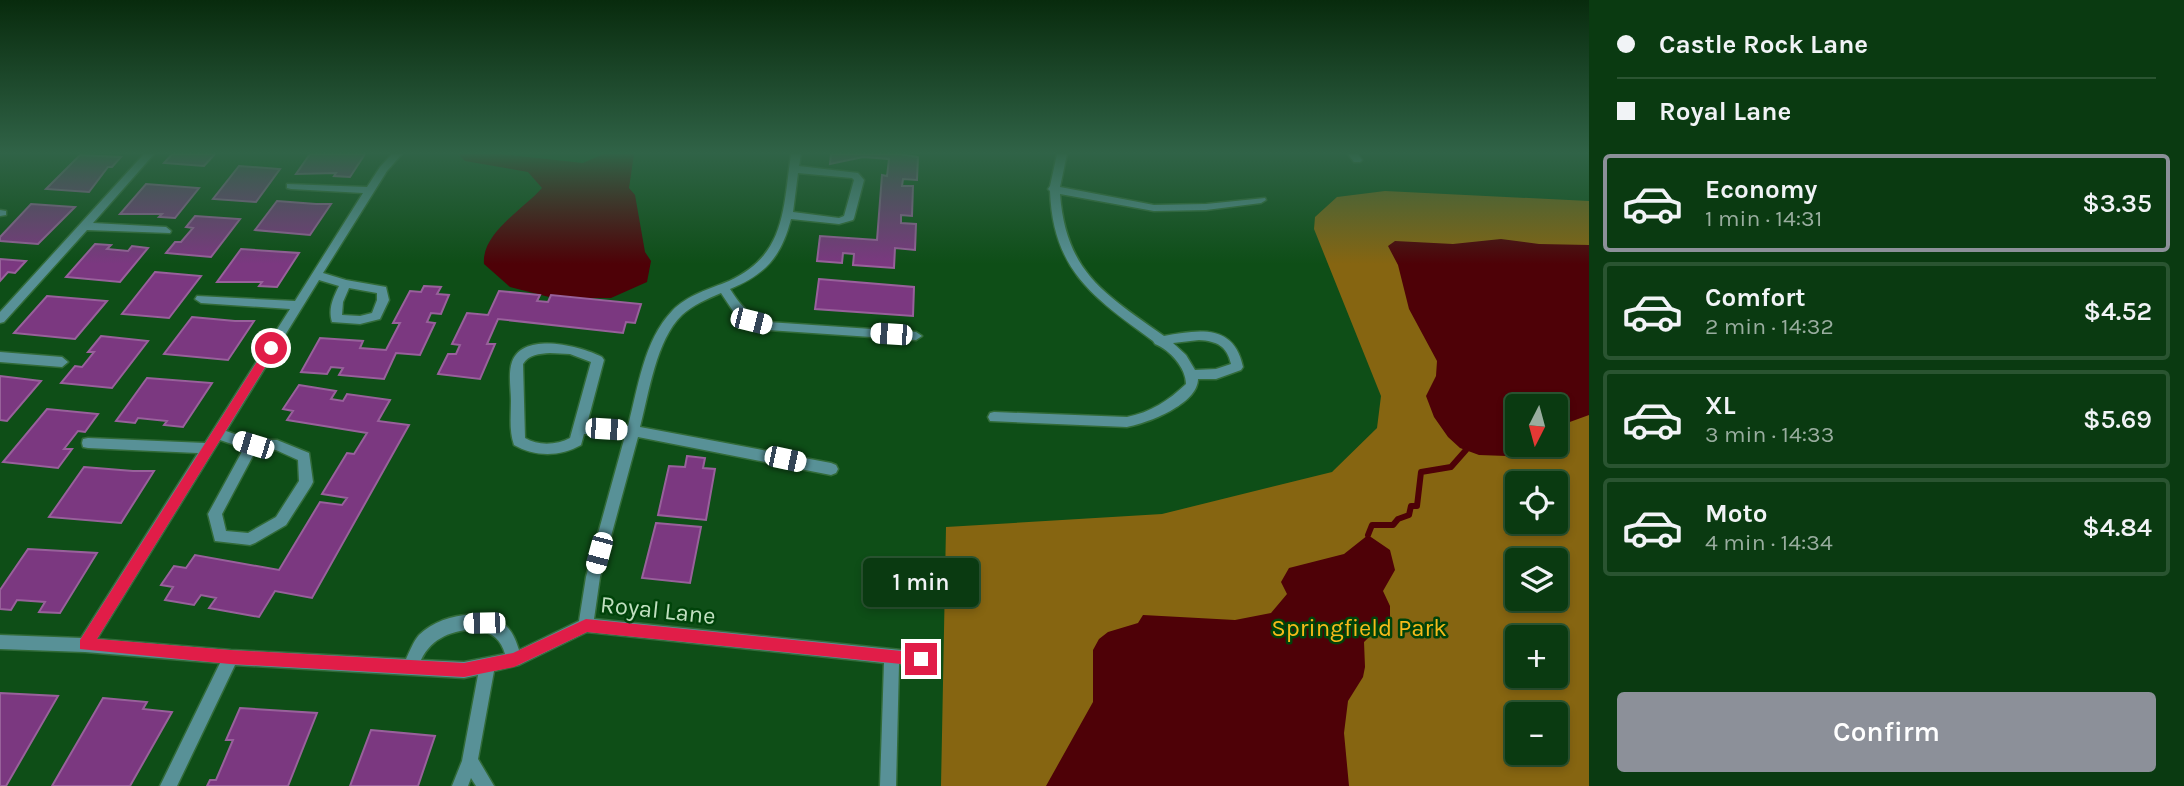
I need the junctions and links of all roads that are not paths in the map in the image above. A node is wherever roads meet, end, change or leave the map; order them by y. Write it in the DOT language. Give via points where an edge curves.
graph roads {
  1 [pos="370,190"];
  2 [pos="117,191"];
  3 [pos="790,191"];
  4 [pos="856,191"];
  5 [pos="1053,191"];
  6 [pos="1062,191"];
  7 [pos="1261,200"];
  8 [pos="786,215"];
  9 [pos="86,226"];
  10 [pos="166,231"];
  11 [pos="316,275"];
  12 [pos="345,284"];
  13 [pos="723,288"];
  14 [pos="201,299"];
  15 [pos="298,306"];
  16 [pos="0,319"];
  17 [pos="916,336"];
  18 [pos="1159,341"];
  19 [pos="0,357"];
  20 [pos="62,362"];
  21 [pos="1192,376"];
  22 [pos="994,417"];
  23 [pos="579,429"];
  24 [pos="633,431"];
  25 [pos="217,434"];
  26 [pos="88,443"];
  27 [pos="253,445"];
  28 [pos="209,448"];
  29 [pos="831,468"];
  30 [pos="586,625"];
  31 [pos="0,642"];
  32 [pos="85,645"];
  33 [pos="892,656"];
  34 [pos="230,657"];
  35 [pos="921,659"];
  36 [pos="514,660"];
  37 [pos="411,667"];
  38 [pos="487,667"];
  39 [pos="470,761"];
  40 [pos="168,786"];
  41 [pos="460,786"];
  42 [pos="486,786"];
  43 [pos="888,786"];
  1 -- 11 [label="street"];
  2 -- 9 [label="street"];
  3 -- 8 [label="street"];
  4 -- 8 [label="street" via="849,218"];
  5 -- 18 [label="street" via="1058,226 1082,272 1101,298"];
  6 -- 7 [label="street" via="1154,208"];
  8 -- 13 [label="street" via="778,244 765,264"];
  9 -- 10 [label="street"];
  9 -- 16 [label="street"];
  11 -- 12 [label="street"];
  11 -- 15 [label="street"];
  12 -- 12 [label="street" via="382,290 376,316 335,319"];
  13 -- 17 [label="street" via="743,316 768,326"];
  13 -- 24 [label="street" via="684,306 663,331"];
  14 -- 15 [label="street"];
  15 -- 25 [label="street"];
  18 -- 21 [label="street" via="1177,354"];
  18 -- 21 [label="lane" via="1201,335 1223,340 1233,350 1237,367"];
  19 -- 20 [label="street"];
  21 -- 22 [label="street" via="1192,386 1169,408 1145,419"];
  23 -- 23 [label="street" via="598,360 556,349 522,355 517,364 519,441 534,448 562,447 576,441"];
  23 -- 24 [label="street"];
  24 -- 29 [label="street"];
  24 -- 30 [label="street" via="593,577"];
  25 -- 27 [label="street"];
  25 -- 28 [label="street"];
  26 -- 28 [label="street"];
  27 -- 27 [label="street" via="277,445 304,457 306,482 281,522 250,539 220,537 215,514"];
  28 -- 32 [label="street"];
  30 -- 33 [label="street, Royal Lane"];
  30 -- 36 [label="street, Royal Lane"];
  31 -- 32 [label="street, Royal Lane"];
  32 -- 34 [label="street, Royal Lane"];
  33 -- 35 [label="street, Royal Lane"];
  33 -- 43 [label="street"];
  34 -- 37 [label="street, Royal Lane"];
  34 -- 40 [label="street"];
  36 -- 37 [label="street" via="506,636 484,623 452,623 422,643"];
  36 -- 38 [label="street, Royal Lane"];
  37 -- 38 [label="street, Royal Lane"];
  38 -- 39 [label="street"];
  39 -- 41 [label="street"];
  39 -- 42 [label="street"];
}
